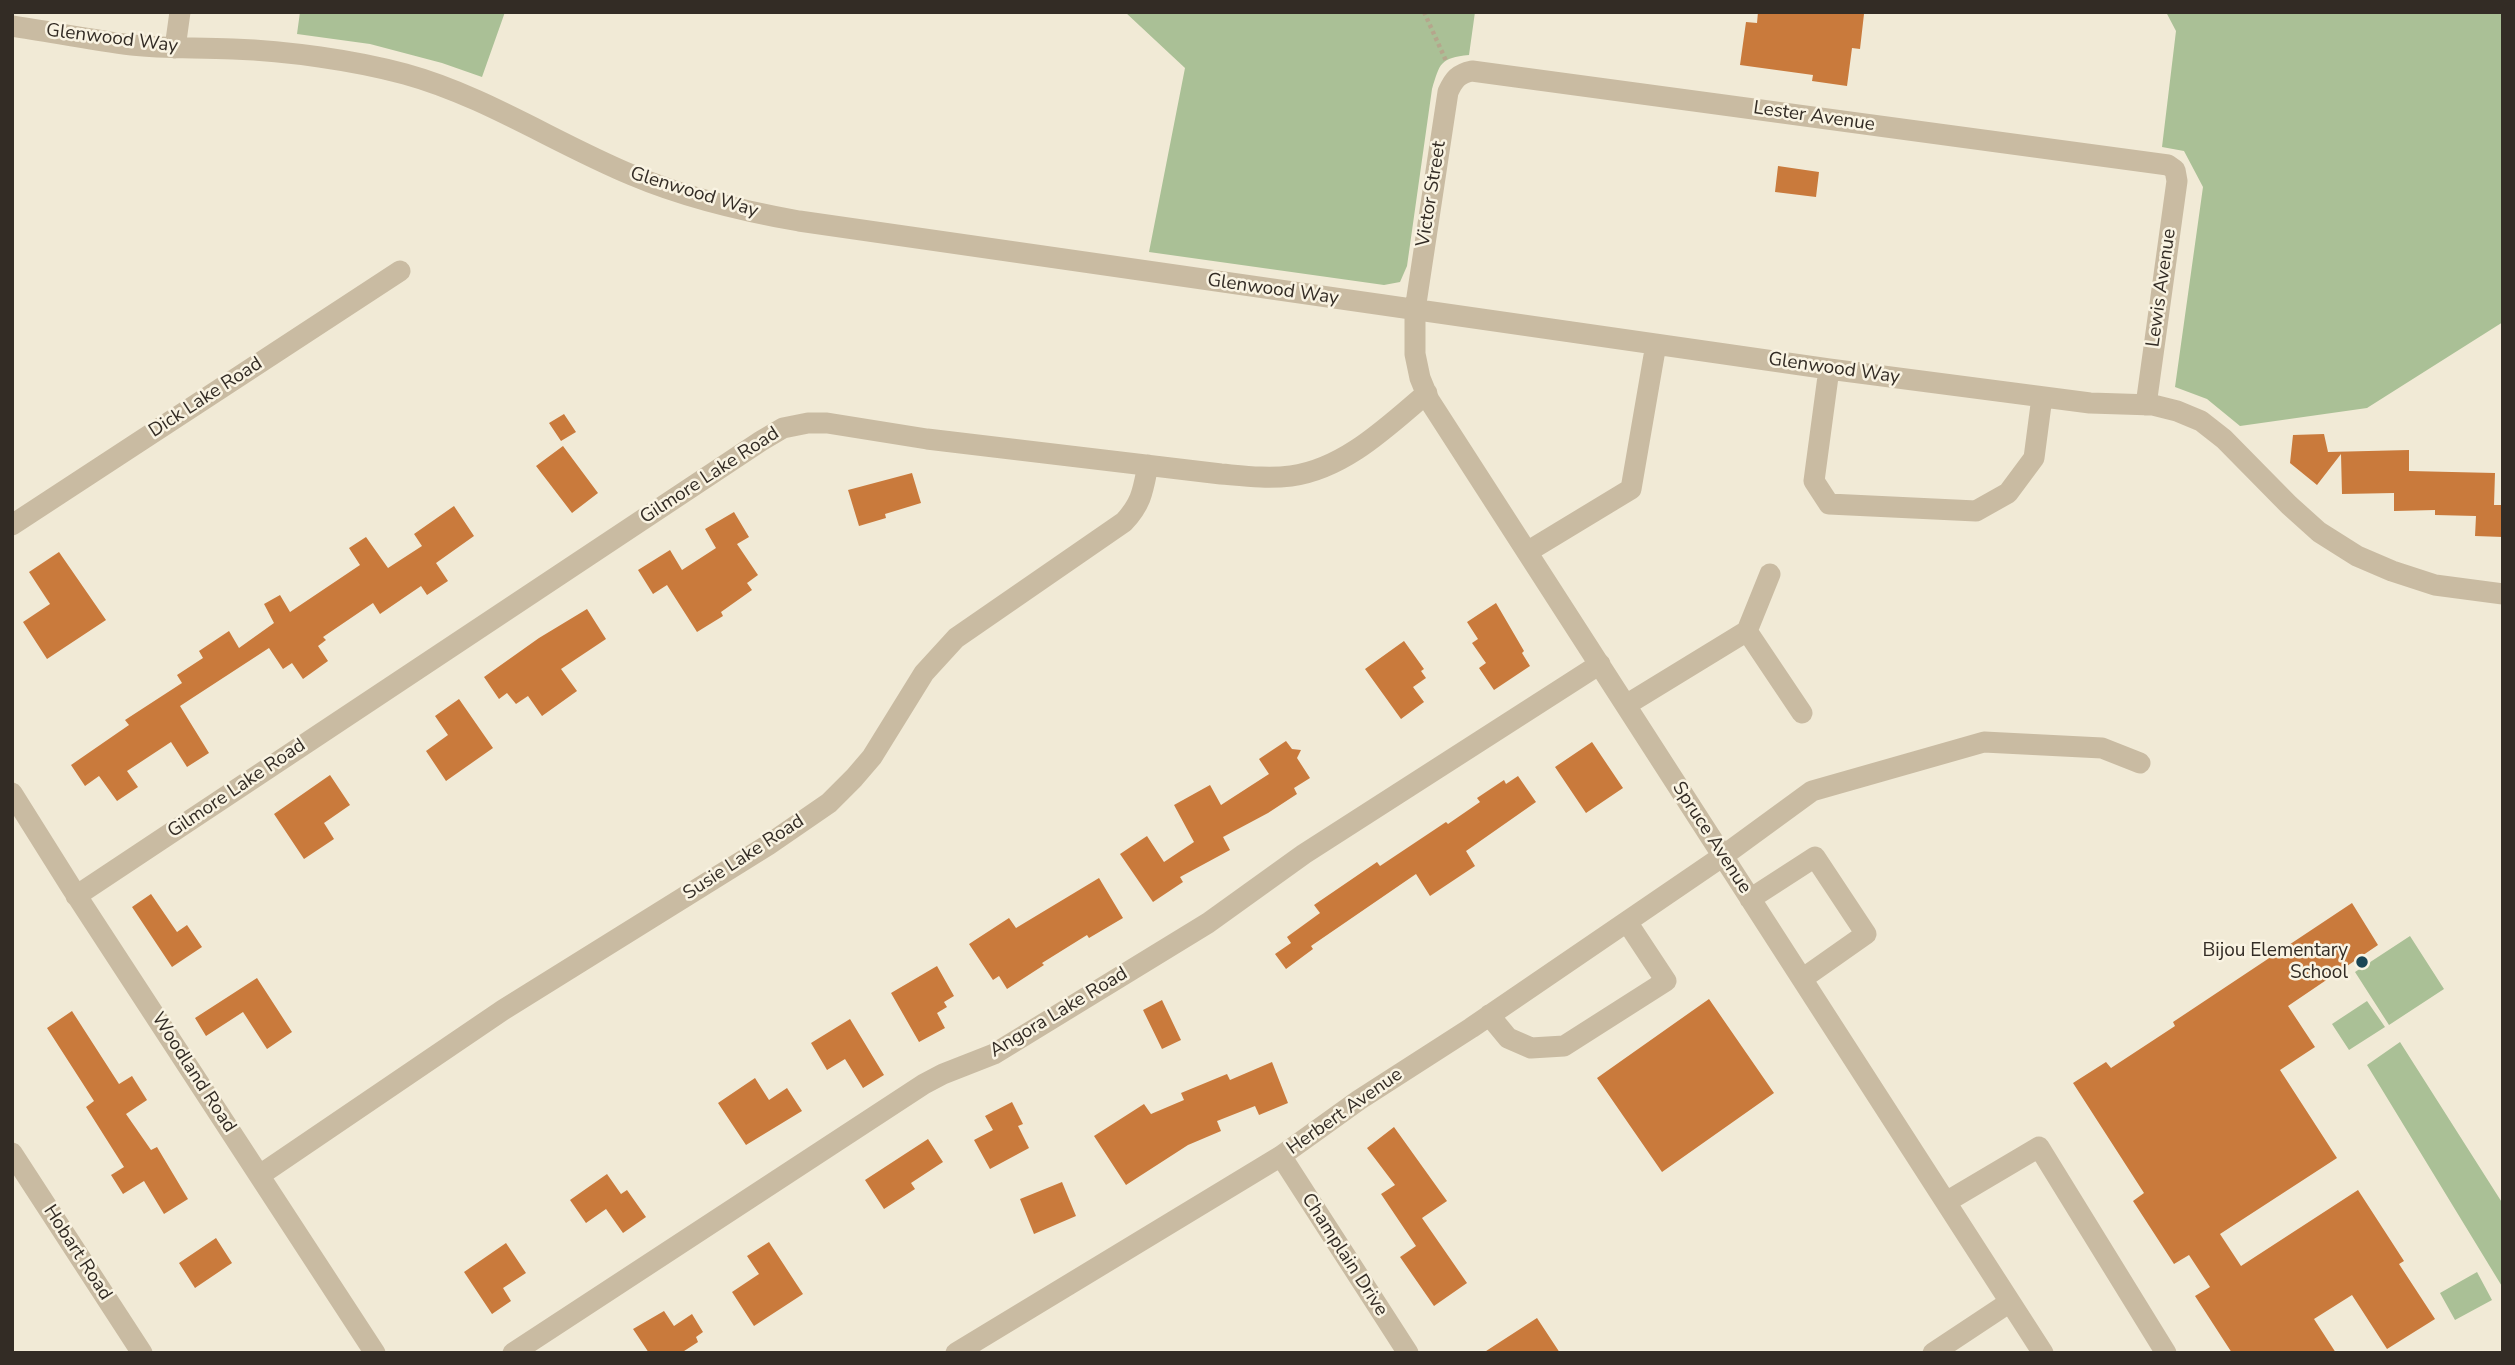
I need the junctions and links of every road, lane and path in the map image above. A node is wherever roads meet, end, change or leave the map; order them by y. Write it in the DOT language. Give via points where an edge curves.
graph roads {
  1 [pos="180,12"];
  2 [pos="1424,12"];
  3 [pos="12,26"];
  4 [pos="174,48"];
  5 [pos="1454,79"];
  6 [pos="2175,170"];
  7 [pos="400,271"];
  8 [pos="1415,310"];
  9 [pos="1656,344"];
  10 [pos="1829,369"];
  11 [pos="1427,393"];
  12 [pos="2042,397"];
  13 [pos="2146,405"];
  14 [pos="1147,465"];
  15 [pos="12,525"];
  16 [pos="1527,552"];
  17 [pos="1770,575"];
  18 [pos="2503,594"];
  19 [pos="1747,631"];
  20 [pos="1600,664"];
  21 [pos="1626,705"];
  22 [pos="1802,713"];
  23 [pos="2140,763"];
  24 [pos="12,793"];
  25 [pos="1723,856"];
  26 [pos="76,896"];
  27 [pos="1750,899"];
  28 [pos="1626,922"];
  29 [pos="1802,979"];
  30 [pos="1489,1015"];
  31 [pos="12,1153"];
  32 [pos="1281,1156"];
  33 [pos="260,1175"];
  34 [pos="1946,1202"];
  35 [pos="2010,1302"];
  36 [pos="142,1353"];
  37 [pos="375,1353"];
  38 [pos="513,1353"];
  39 [pos="957,1353"];
  40 [pos="1408,1353"];
  41 [pos="1933,1353"];
  42 [pos="2043,1353"];
  43 [pos="2166,1353"];
  1 -- 4 [label="street"];
  2 -- 5 [label="path"];
  3 -- 4 [label="street, Glenwood Way"];
  4 -- 8 [label="street, Glenwood Way" via="233,48 404,74 447,87 631,175 737,210"];
  5 -- 6 [label="street, Lester Avenue" via="1472,71 2156,162"];
  5 -- 8 [label="street, Victor Street" via="1445,108"];
  6 -- 13 [label="street, Lewis Avenue"];
  7 -- 15 [label="street, Dick Lake Road"];
  8 -- 9 [label="street, Glenwood Way"];
  8 -- 11 [label="street, Spruce Avenue" via="1415,354"];
  9 -- 10 [label="street, Glenwood Way"];
  9 -- 16 [label="street" via="1631,489"];
  10 -- 12 [label="street, Glenwood Way"];
  10 -- 12 [label="street" via="1814,481 1829,504 1976,511 2008,493 2034,458"];
  11 -- 14 [label="street, Gilmore Lake Road" via="1375,438 1319,469 1292,476 1258,477"];
  11 -- 16 [label="street, Spruce Avenue"];
  12 -- 13 [label="street, Glenwood Way"];
  13 -- 18 [label="street, Glenwood Way" via="2201,421 2319,532 2357,556 2435,585"];
  14 -- 26 [label="street, Gilmore Lake Road" via="827,423 783,428"];
  14 -- 33 [label="street, Susie Lake Road" via="1136,510 956,638 924,673 872,757 829,803 503,1010"];
  16 -- 20 [label="street, Spruce Avenue"];
  17 -- 19 [label="street"];
  19 -- 21 [label="street"];
  19 -- 22 [label="street"];
  20 -- 21 [label="street, Spruce Avenue"];
  20 -- 38 [label="street, Angora Lake Road" via="1304,854 1208,923 994,1054 924,1084"];
  21 -- 25 [label="street, Spruce Avenue"];
  23 -- 25 [label="street, Herbert Avenue" via="2102,748 1984,742 1812,791"];
  24 -- 26 [label="street, Woodland Road"];
  25 -- 27 [label="street, Spruce Avenue"];
  25 -- 28 [label="street, Herbert Avenue"];
  26 -- 33 [label="street, Woodland Road"];
  27 -- 29 [label="street, Spruce Avenue"];
  27 -- 29 [label="street" via="1815,857 1866,934"];
  28 -- 30 [label="street, Herbert Avenue"];
  28 -- 30 [label="street" via="1666,981 1564,1046 1531,1048 1508,1038"];
  29 -- 34 [label="street, Spruce Avenue"];
  30 -- 32 [label="street, Herbert Avenue"];
  31 -- 36 [label="street, Hobart Road"];
  32 -- 39 [label="street, Herbert Avenue"];
  32 -- 40 [label="street, Champlain Drive"];
  33 -- 37 [label="street, Woodland Road"];
  34 -- 35 [label="street, Spruce Avenue"];
  34 -- 43 [label="street" via="2039,1147"];
  35 -- 41 [label="street"];
  35 -- 42 [label="street, Spruce Avenue"];
}
